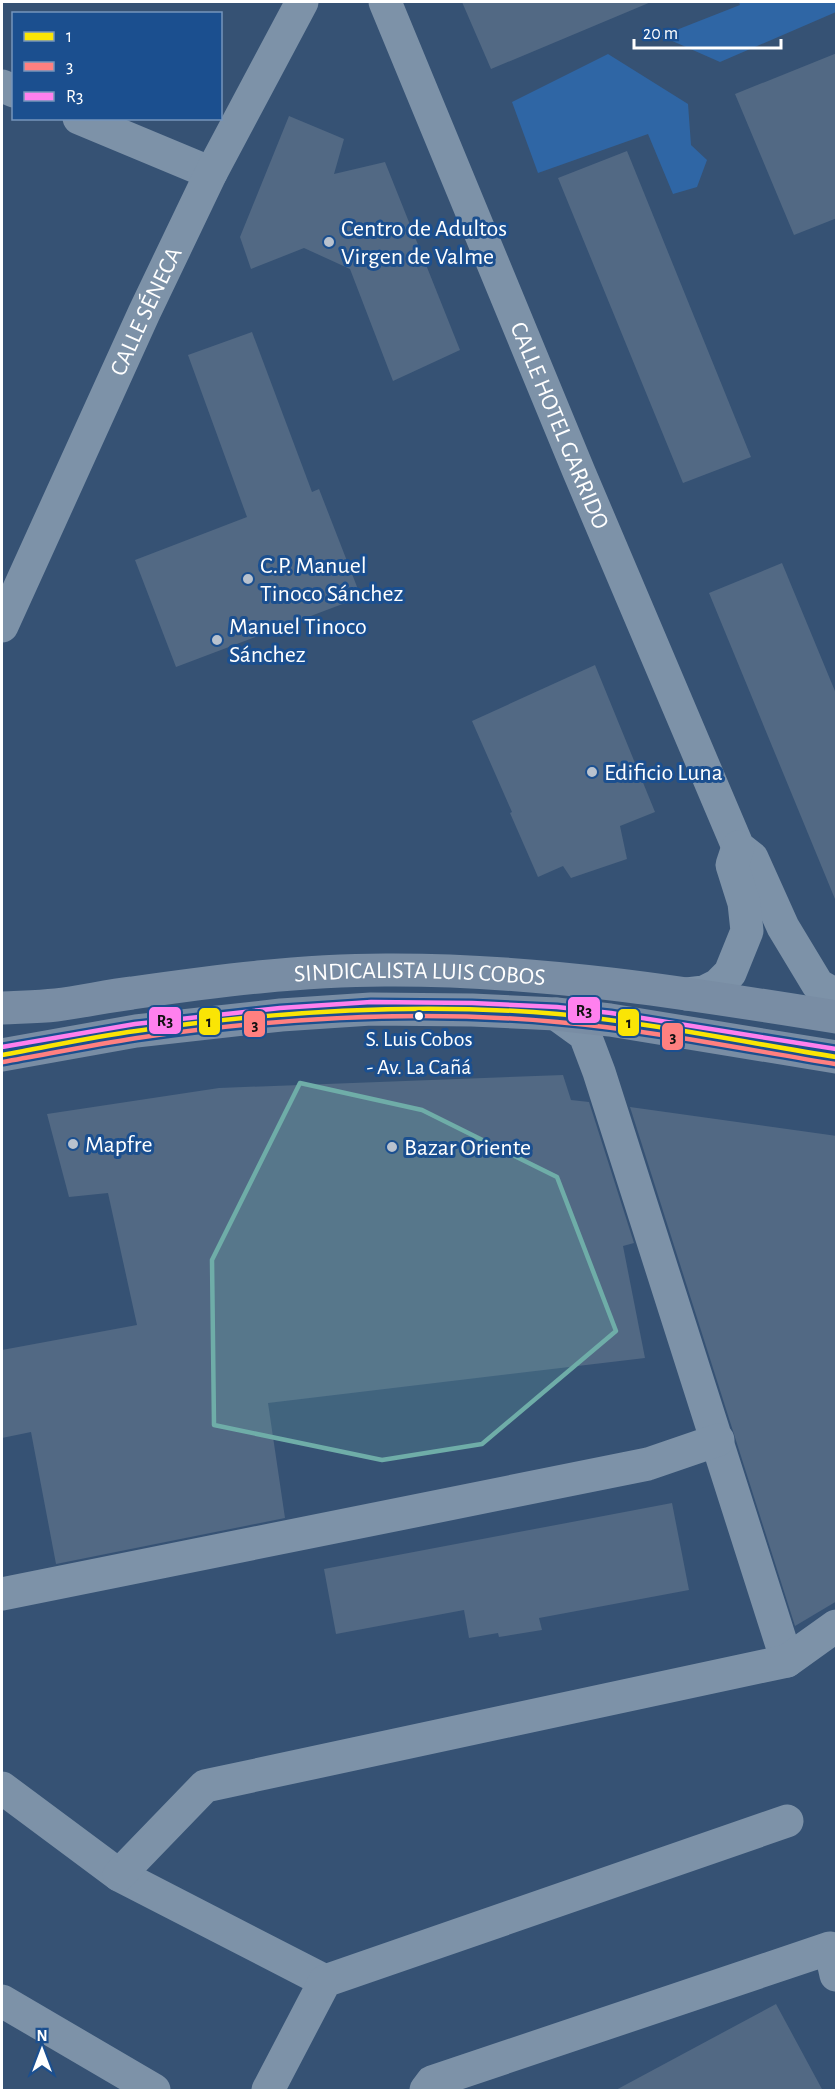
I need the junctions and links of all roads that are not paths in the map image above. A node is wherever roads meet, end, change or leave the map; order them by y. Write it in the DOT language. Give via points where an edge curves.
graph roads {
  1 [pos="302,2"];
  2 [pos="386,2"];
  3 [pos="84,120"];
  4 [pos="211,173"];
  5 [pos="2,627"];
  6 [pos="738,848"];
  7 [pos="687,993"];
  8 [pos="837,995"];
  9 [pos="2,1008"];
  10 [pos="556,1014"];
  11 [pos="837,1017"];
  12 [pos="2,1055"];
  13 [pos="837,1057"];
  14 [pos="718,1440"];
  15 [pos="2,1594"];
  16 [pos="837,1626"];
  17 [pos="787,1661"];
  18 [pos="2,1788"];
  19 [pos="787,1821"];
  20 [pos="119,1875"];
  21 [pos="837,1974"];
  22 [pos="325,1981"];
  23 [pos="2,2001"];
  24 [pos="154,2091"];
  25 [pos="268,2091"];
  26 [pos="426,2091"];
  1 -- 4 [label="street, CALLE SÉNECA"];
  2 -- 6 [label="street, CALLE HOTEL GARRIDO"];
  3 -- 4 [label="street"];
  4 -- 5 [label="street, CALLE SÉNECA"];
  6 -- 7 [label="street, CALLE HOTEL GARRIDO" via="732,865 744,903 747,932 730,973 704,992"];
  6 -- 8 [label="street, CALLE HOTEL GARRIDO" via="752,858 783,927 818,985"];
  7 -- 9 [label="main road, SINDICALISTA LUIS COBOS" via="540,976 385,970 236,980 56,1005"];
  7 -- 11 [label="main road, SINDICALISTA LUIS COBOS"];
  10 -- 12 [label="main road, SINDICALISTA LUIS COBOS" via="372,1009 282,1015 136,1031"];
  10 -- 13 [label="main road, SINDICALISTA LUIS COBOS"];
  10 -- 14 [label="street" via="585,1035"];
  14 -- 15 [label="street" via="648,1464"];
  14 -- 17 [label="street"];
  16 -- 17 [label="street"];
  17 -- 20 [label="street" via="205,1786"];
  18 -- 20 [label="street"];
  19 -- 22 [label="street"];
  20 -- 22 [label="street"];
  21 -- 26 [label="street" via="830,1948 432,2082"];
  22 -- 25 [label="street"];
  23 -- 24 [label="street"];
}
